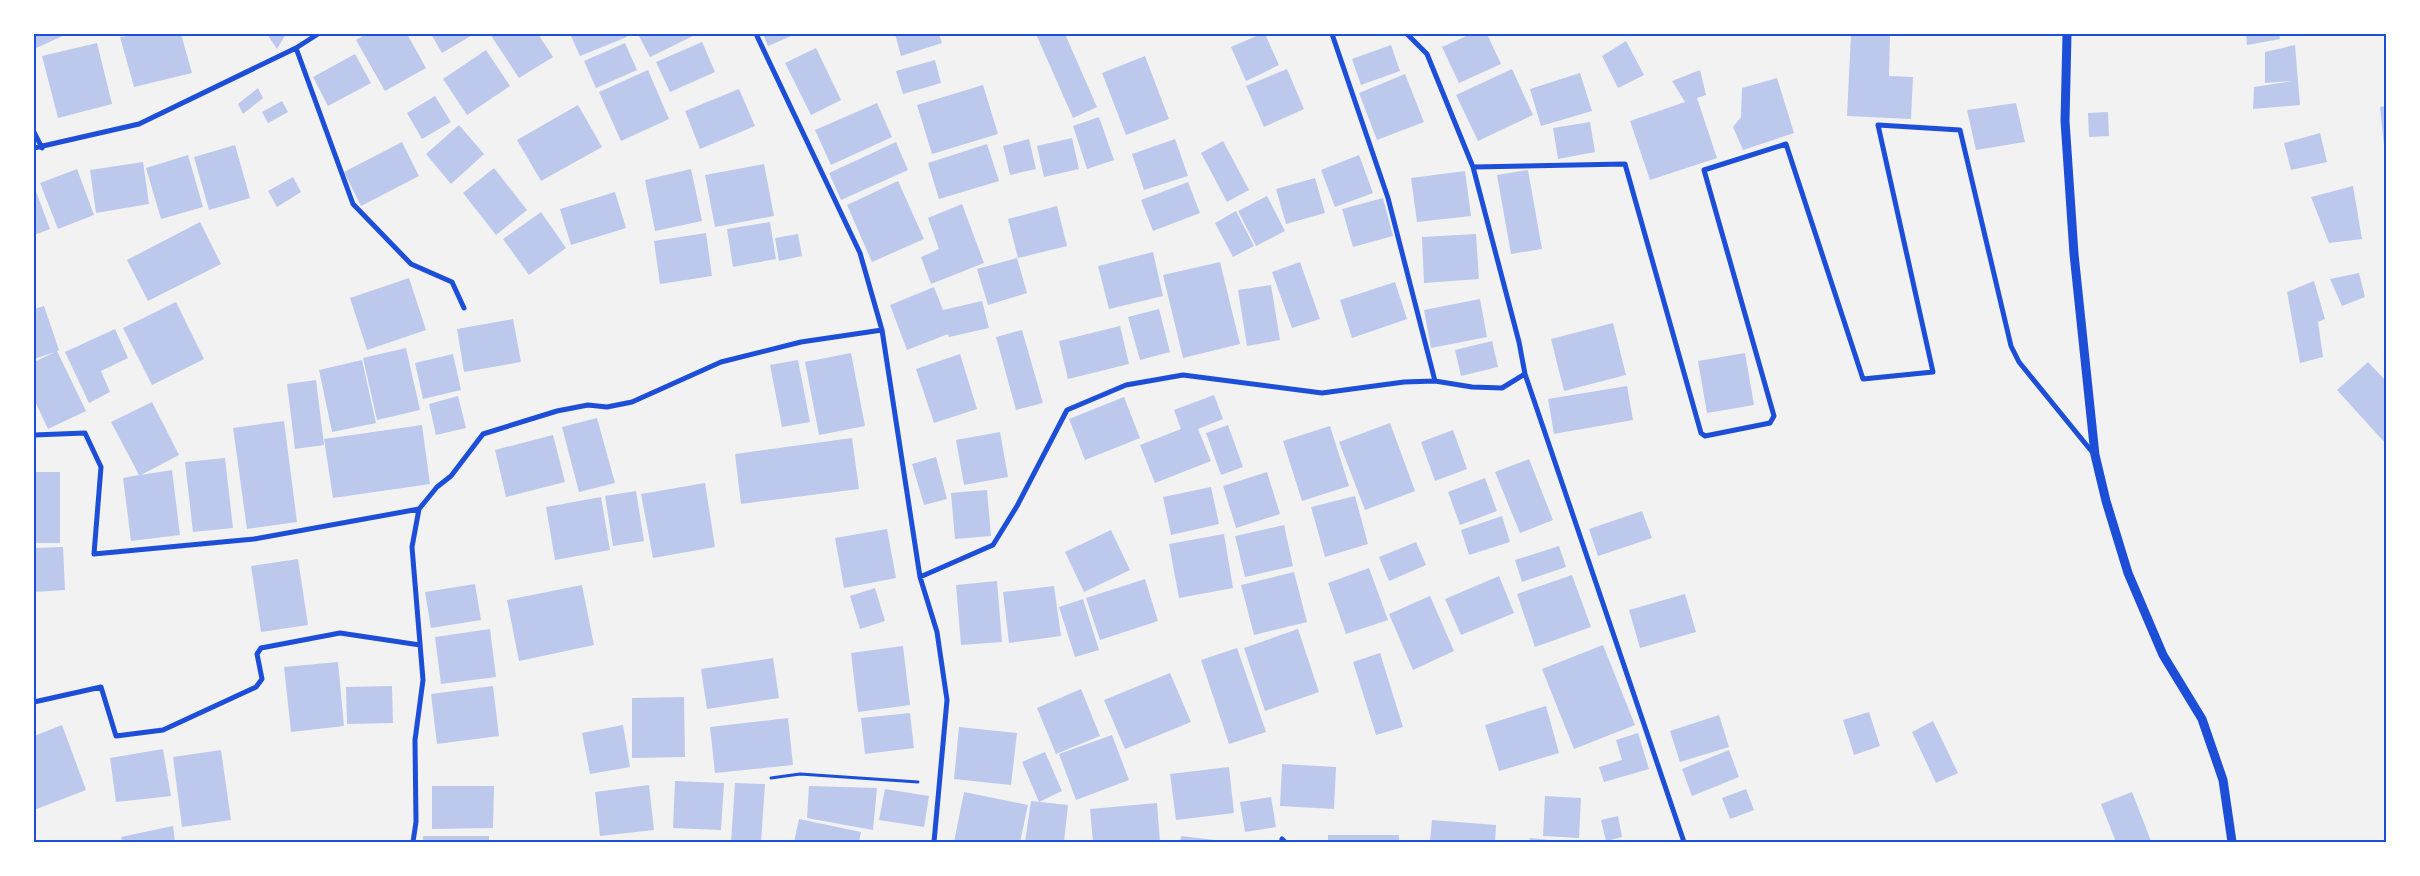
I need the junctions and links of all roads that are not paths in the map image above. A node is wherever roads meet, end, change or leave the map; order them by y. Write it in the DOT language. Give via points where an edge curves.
graph roads {
  1 [pos="318,34"];
  2 [pos="756,34"];
  3 [pos="1332,34"];
  4 [pos="1407,34"];
  5 [pos="2067,34"];
  6 [pos="296,48"];
  7 [pos="34,132"];
  8 [pos="34,148"];
  9 [pos="42,148"];
  10 [pos="1474,168"];
  11 [pos="464,308"];
  12 [pos="882,330"];
  13 [pos="1525,374"];
  14 [pos="1435,381"];
  15 [pos="34,435"];
  16 [pos="2095,455"];
  17 [pos="418,509"];
  18 [pos="920,577"];
  19 [pos="420,645"];
  20 [pos="34,702"];
  21 [pos="413,842"];
  22 [pos="934,842"];
  23 [pos="1684,842"];
  24 [pos="2232,842"];
  1 -- 6 [label="street"];
  2 -- 12 [label="street" via="860,253"];
  3 -- 14 [label="street" via="1388,198"];
  4 -- 10 [label="street" via="1427,54"];
  5 -- 16 [label="street" via="2066,121 2071,216"];
  6 -- 9 [label="street" via="139,124"];
  6 -- 11 [label="street" via="353,204 411,264 452,282"];
  7 -- 9 [label="street"];
  8 -- 9 [label="street"];
  10 -- 13 [label="street"];
  10 -- 16 [label="street" via="1625,164 1701,433 1705,436 1770,423 1774,416 1704,170 1786,144 1863,379 1933,372 1878,125 1960,130 2011,346 2019,362"];
  12 -- 17 [label="street" via="801,342 730,360 632,402 607,407 588,405 483,434 451,476"];
  12 -- 18 [label="street"];
  13 -- 14 [label="street" via="1502,388"];
  13 -- 23 [label="street"];
  14 -- 18 [label="street" via="1322,393 1183,374 1126,385 1067,410 993,545"];
  15 -- 17 [label="street" via="85,433 101,467 94,554 254,539"];
  16 -- 24 [label="street" via="2128,572 2163,656 2202,719 2224,780"];
  17 -- 19 [label="street" via="412,548"];
  18 -- 22 [label="street" via="937,632 948,700"];
  19 -- 20 [label="street" via="340,633 261,648 257,654 262,680 256,687 163,730 116,736 100,687"];
  19 -- 21 [label="street" via="423,680 415,740 416,822"];
}
